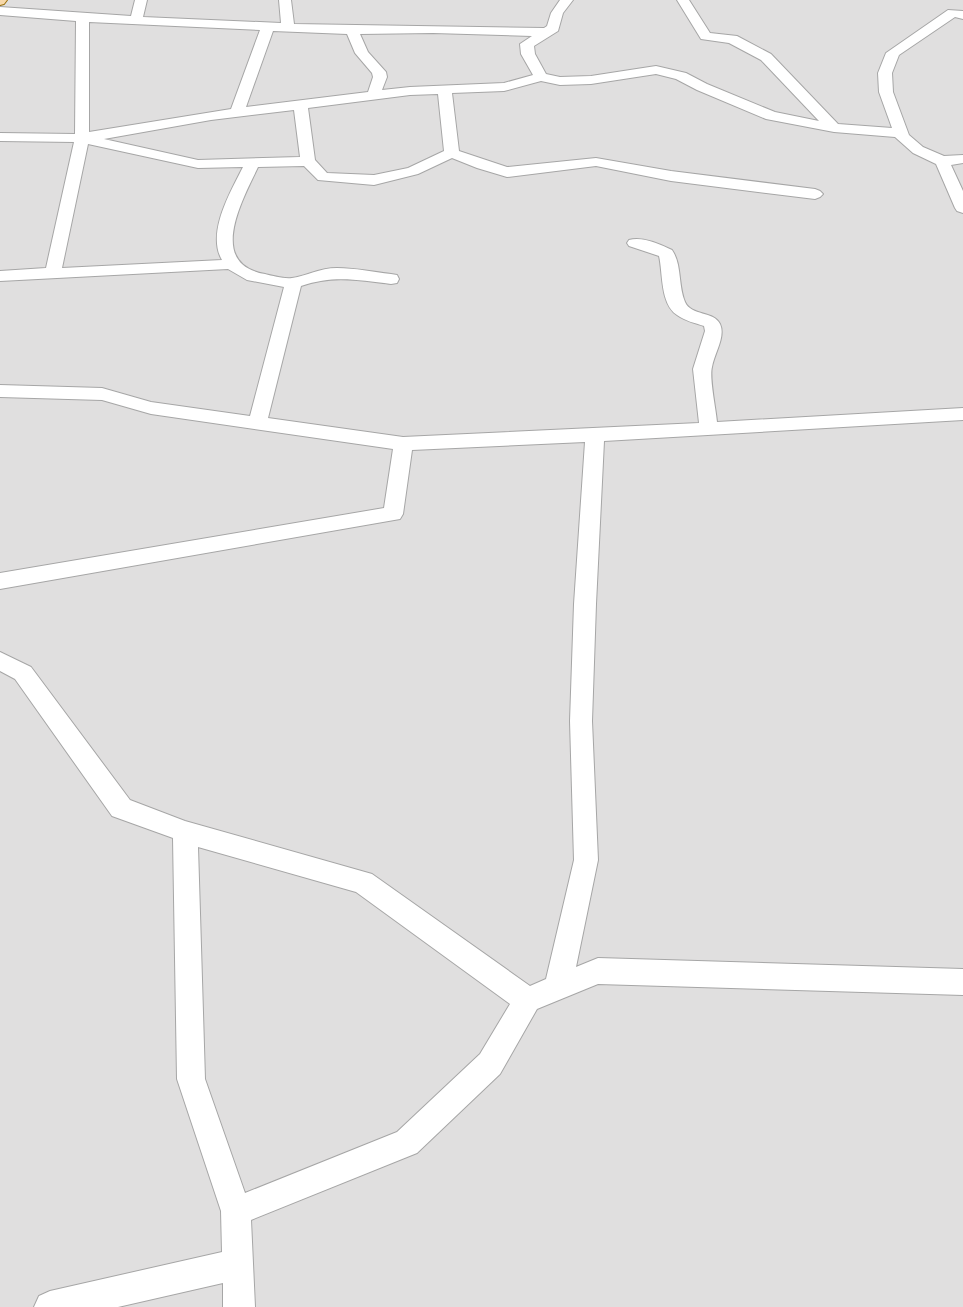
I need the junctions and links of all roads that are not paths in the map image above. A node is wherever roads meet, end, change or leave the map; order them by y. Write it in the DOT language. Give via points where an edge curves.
graph roads {
  1 [pos="141,0"];
  2 [pos="285,0"];
  3 [pos="567,0"];
  4 [pos="682,0"];
  5 [pos="963,2"];
  6 [pos="0,11"];
  7 [pos="958,14"];
  8 [pos="82,18"];
  9 [pos="136,21"];
  10 [pos="268,26"];
  11 [pos="288,27"];
  12 [pos="353,30"];
  13 [pos="546,32"];
  14 [pos="541,77"];
  15 [pos="444,89"];
  16 [pos="374,94"];
  17 [pos="300,105"];
  18 [pos="237,112"];
  19 [pos="834,128"];
  20 [pos="901,133"];
  21 [pos="0,138"];
  22 [pos="82,138"];
  23 [pos="452,153"];
  24 [pos="963,159"];
  25 [pos="308,161"];
  26 [pos="942,161"];
  27 [pos="253,162"];
  28 [pos="815,194"];
  29 [pos="963,208"];
  30 [pos="635,243"];
  31 [pos="231,264"];
  32 [pos="53,273"];
  33 [pos="0,276"];
  34 [pos="391,279"];
  35 [pos="293,283"];
  36 [pos="0,391"];
  37 [pos="963,414"];
  38 [pos="258,423"];
  39 [pos="709,428"];
  40 [pos="595,435"];
  41 [pos="404,444"];
  42 [pos="0,581"];
  43 [pos="0,661"];
  44 [pos="185,832"];
  45 [pos="963,982"];
  46 [pos="558,988"];
  47 [pos="527,1000"];
  48 [pos="236,1211"];
  49 [pos="238,1264"];
  50 [pos="50,1307"];
  51 [pos="239,1307"];
  1 -- 9 [label="street"];
  2 -- 11 [label="street"];
  3 -- 13 [label="street" via="557,13 553,28"];
  4 -- 19 [label="street" via="706,36 732,39 766,57"];
  5 -- 7 [label="street"];
  6 -- 8 [label="street"];
  7 -- 20 [label="street" via="893,53 885,73 886,92"];
  8 -- 9 [label="street"];
  8 -- 22 [label="street"];
  9 -- 10 [label="street"];
  10 -- 11 [label="street"];
  10 -- 18 [label="street"];
  11 -- 12 [label="street"];
  12 -- 13 [label="street"];
  12 -- 16 [label="street" via="355,44 379,72 380,77"];
  13 -- 14 [label="street" via="527,44 528,54"];
  14 -- 15 [label="street" via="504,87"];
  14 -- 19 [label="street" via="560,81 591,80 656,70 681,76 771,116"];
  15 -- 16 [label="street"];
  15 -- 23 [label="street"];
  16 -- 17 [label="street"];
  17 -- 18 [label="street"];
  17 -- 25 [label="street"];
  18 -- 22 [label="street"];
  19 -- 20 [label="street"];
  20 -- 26 [label="street" via="902,137 918,150"];
  21 -- 22 [label="street"];
  22 -- 27 [label="street" via="198,164"];
  22 -- 32 [label="street"];
  23 -- 25 [label="street" via="413,171 374,180 323,177"];
  23 -- 28 [label="street" via="507,172 596,162 671,176"];
  24 -- 26 [label="street"];
  25 -- 27 [label="street"];
  26 -- 29 [label="street"];
  27 -- 31 [label="street" via="227,220 224,244"];
  30 -- 39 [label="street" via="666,253 676,303 681,310 711,323 714,331 702,370"];
  31 -- 32 [label="street"];
  31 -- 35 [label="street" via="248,275"];
  32 -- 33 [label="street"];
  34 -- 35 [label="street" via="336,273 317,275"];
  35 -- 38 [label="street"];
  36 -- 38 [label="street" via="102,394 151,408"];
  37 -- 39 [label="street"];
  38 -- 41 [label="street"];
  39 -- 40 [label="street"];
  40 -- 41 [label="street"];
  40 -- 46 [label="street" via="581,721 586,860"];
  41 -- 42 [label="street" via="393,514"];
  43 -- 44 [label="street" via="23,673 121,808"];
  44 -- 47 [label="street" via="363,882"];
  44 -- 48 [label="street" via="191,1079"];
  45 -- 46 [label="street" via="598,971"];
  46 -- 47 [label="street"];
  47 -- 48 [label="street" via="490,1064 407,1143"];
  48 -- 49 [label="street"];
  49 -- 50 [label="street"];
  49 -- 51 [label="street"];
}
